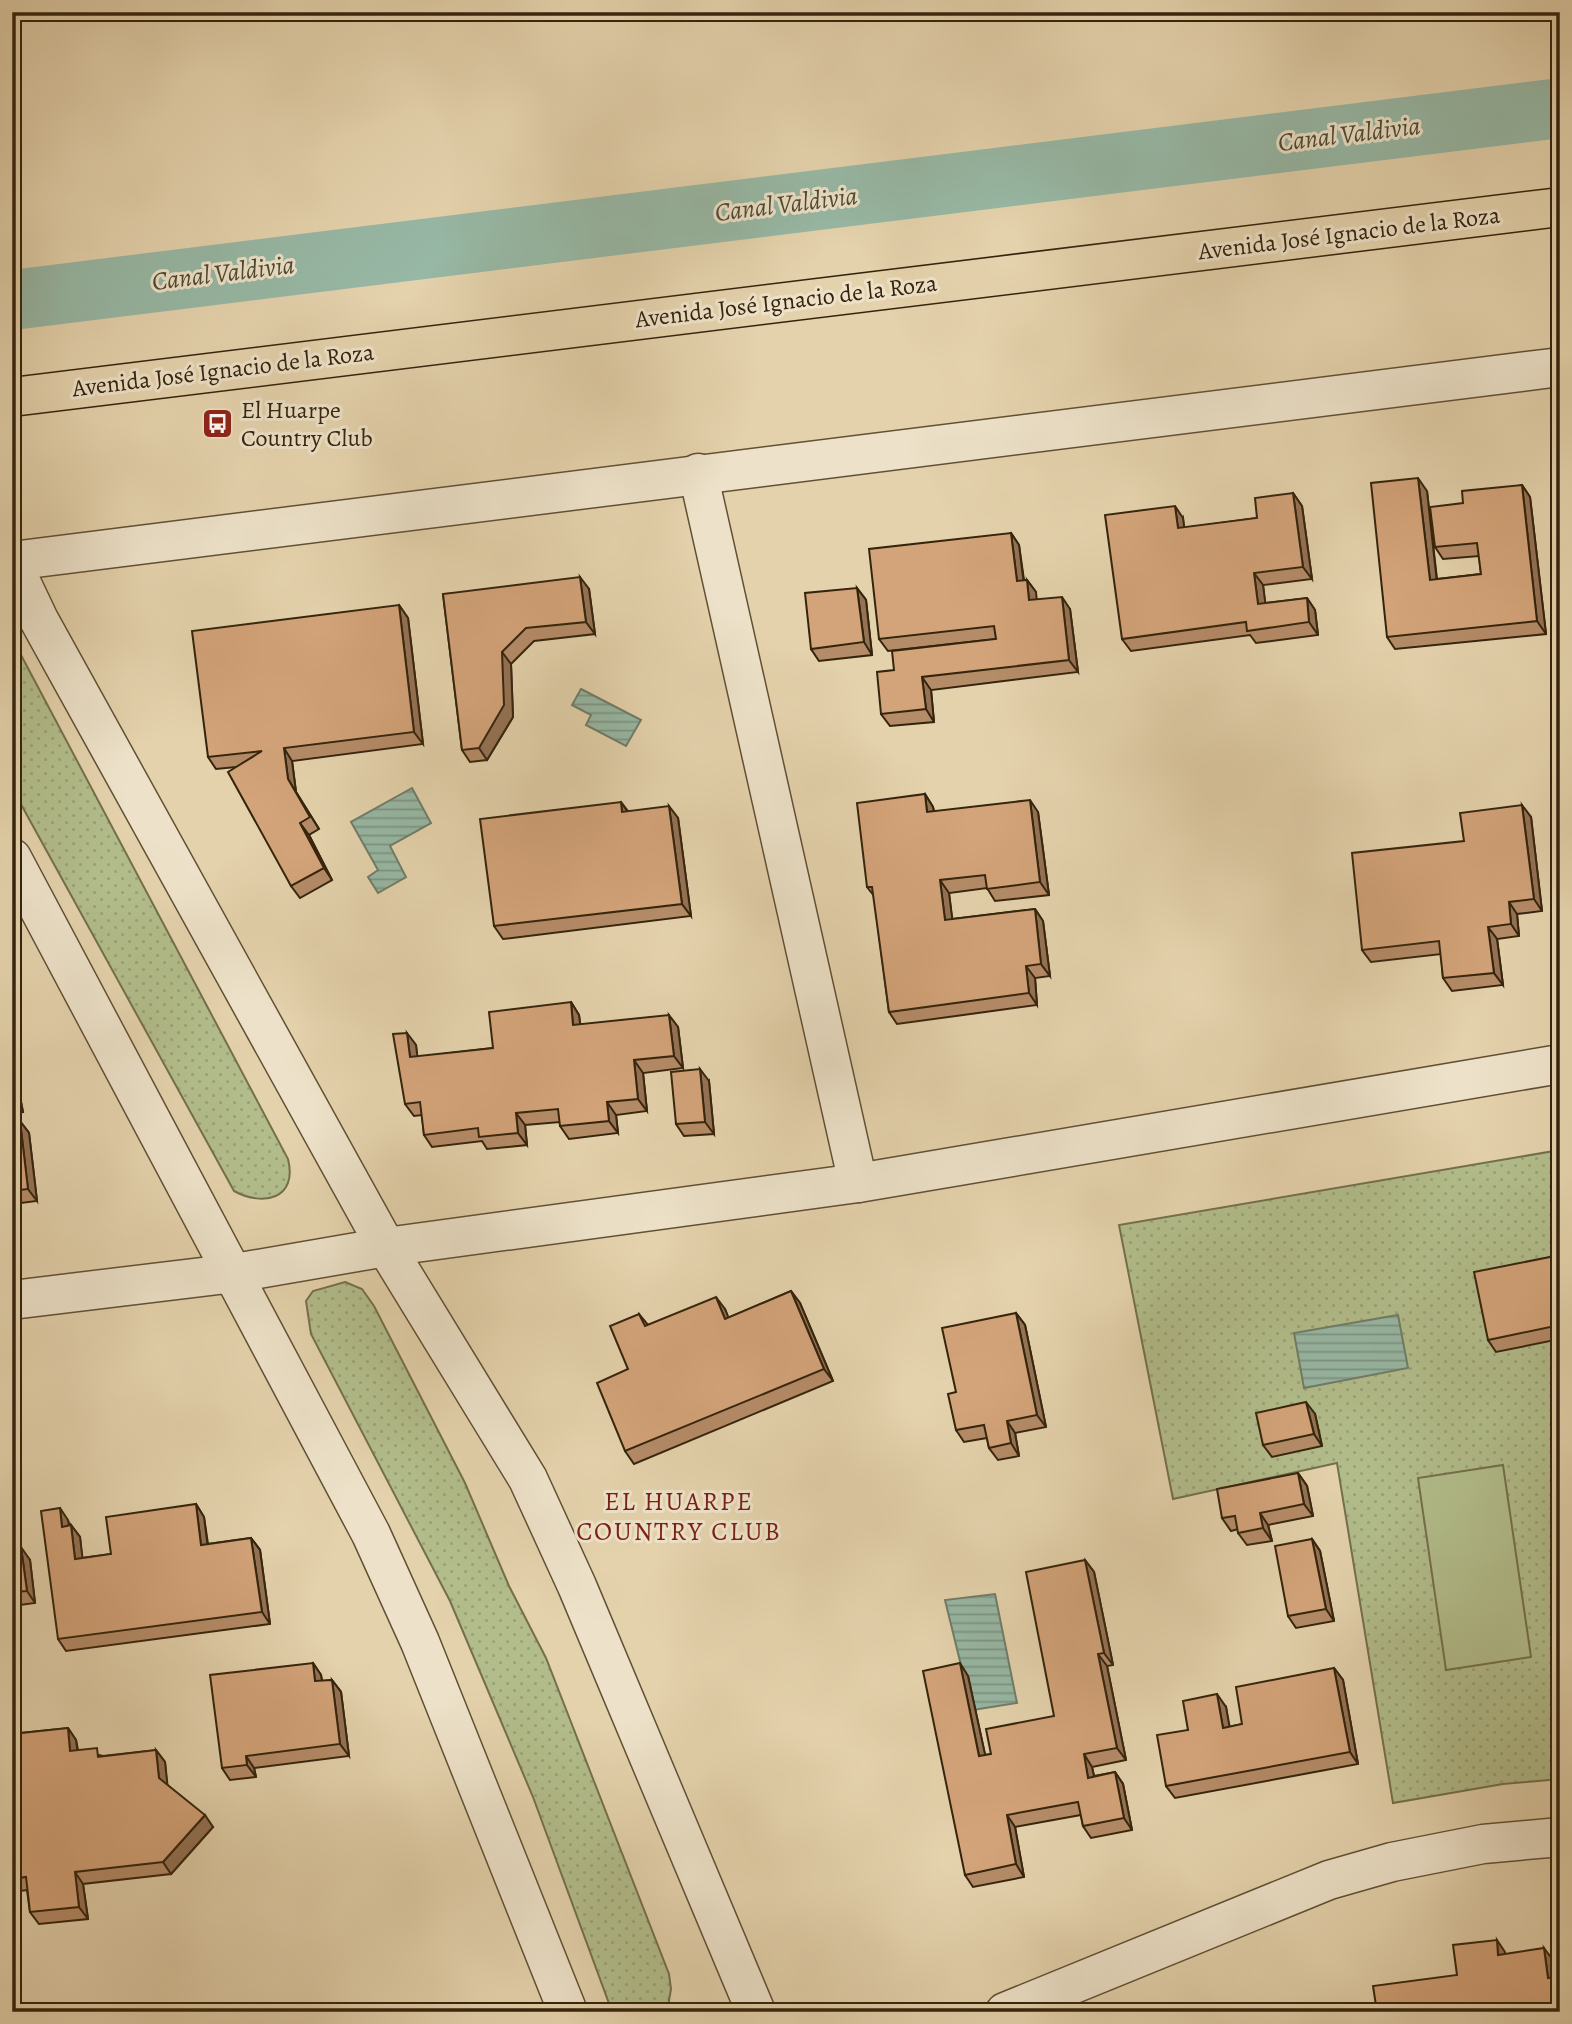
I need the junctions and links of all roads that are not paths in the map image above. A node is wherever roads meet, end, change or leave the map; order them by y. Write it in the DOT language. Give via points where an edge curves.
graph roads {
  1 [pos="1560,207"];
  2 [pos="1560,367"];
  3 [pos="12,397"];
  4 [pos="698,473"];
  5 [pos="12,562"];
  6 [pos="12,858"];
  7 [pos="1560,1064"];
  8 [pos="858,1183"];
  9 [pos="386,1247"];
  10 [pos="235,1273"];
  11 [pos="12,1300"];
  12 [pos="1560,1837"];
  13 [pos="568,2012"];
  14 [pos="756,2012"];
  15 [pos="1005,2012"];
  1 -- 3 [label="main road, Avenida José Ignacio de la Roza"];
  2 -- 4 [label="street"];
  4 -- 5 [label="street"];
  4 -- 8 [label="street"];
  5 -- 9 [label="street" via="39,620"];
  6 -- 10 [label="street"];
  7 -- 8 [label="street"];
  8 -- 9 [label="street"];
  9 -- 10 [label="street"];
  9 -- 14 [label="street" via="528,1479"];
  10 -- 11 [label="street"];
  10 -- 13 [label="street" via="371,1534 420,1642"];
  12 -- 15 [label="street" via="1483,1844 1329,1880"];
}
